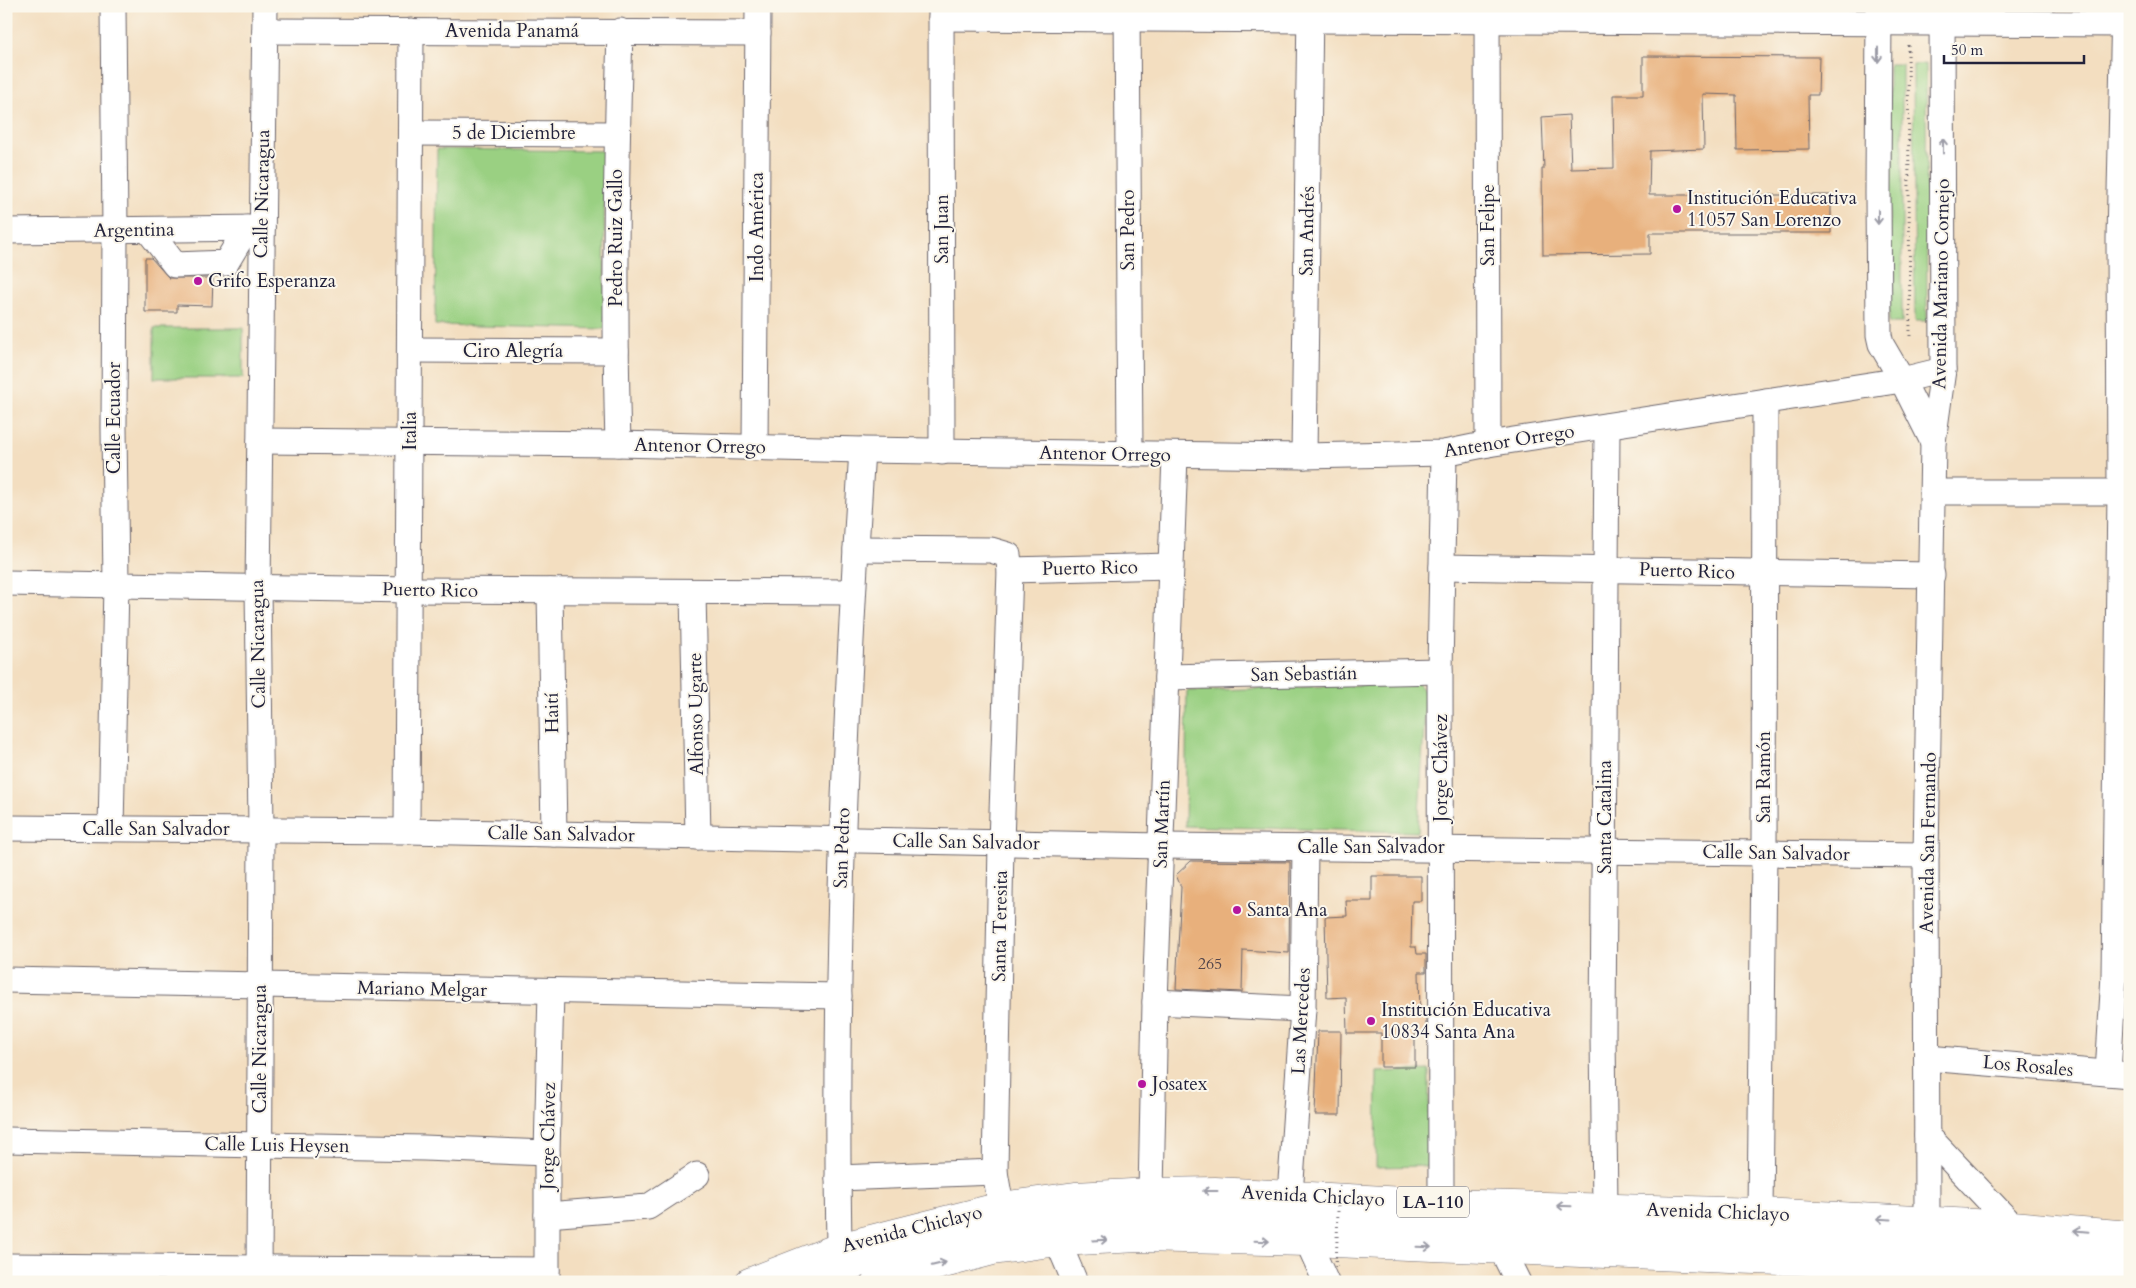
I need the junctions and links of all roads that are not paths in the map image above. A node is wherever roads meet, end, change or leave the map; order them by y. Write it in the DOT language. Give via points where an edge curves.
graph roads {
  1 [pos="113,6"];
  2 [pos="265,6"];
  3 [pos="758,6"];
  4 [pos="941,12"];
  5 [pos="1127,13"];
  6 [pos="1310,13"];
  7 [pos="1487,14"];
  8 [pos="1879,15"];
  9 [pos="1942,15"];
  10 [pos="2126,18"];
  11 [pos="265,31"];
  12 [pos="411,31"];
  13 [pos="620,31"];
  14 [pos="758,32"];
  15 [pos="411,133"];
  16 [pos="617,134"];
  17 [pos="255,228"];
  18 [pos="148,230"];
  19 [pos="6,231"];
  20 [pos="115,231"];
  21 [pos="410,350"];
  22 [pos="616,351"];
  23 [pos="1943,370"];
  24 [pos="1902,380"];
  25 [pos="1765,401"];
  26 [pos="1607,426"];
  27 [pos="260,441"];
  28 [pos="1933,442"];
  29 [pos="410,443"];
  30 [pos="618,444"];
  31 [pos="1488,444"];
  32 [pos="755,448"];
  33 [pos="862,450"];
  34 [pos="942,452"];
  35 [pos="1444,453"];
  36 [pos="1130,454"];
  37 [pos="1175,456"];
  38 [pos="1304,456"];
  39 [pos="1932,492"];
  40 [pos="2125,492"];
  41 [pos="856,549"];
  42 [pos="1009,562"];
  43 [pos="1171,566"];
  44 [pos="1442,567"];
  45 [pos="1605,569"];
  46 [pos="1764,573"];
  47 [pos="1932,575"];
  48 [pos="6,583"];
  49 [pos="116,584"];
  50 [pos="258,587"];
  51 [pos="409,590"];
  52 [pos="550,591"];
  53 [pos="694,592"];
  54 [pos="853,592"];
  55 [pos="1440,671"];
  56 [pos="1167,677"];
  57 [pos="6,828"];
  58 [pos="111,829"];
  59 [pos="261,829"];
  60 [pos="407,831"];
  61 [pos="554,834"];
  62 [pos="698,837"];
  63 [pos="842,840"];
  64 [pos="1001,843"];
  65 [pos="1162,846"];
  66 [pos="1305,847"];
  67 [pos="1442,848"];
  68 [pos="1606,850"];
  69 [pos="1764,852"];
  70 [pos="1926,855"];
  71 [pos="6,980"];
  72 [pos="260,986"];
  73 [pos="552,991"];
  74 [pos="839,996"];
  75 [pos="1155,1002"];
  76 [pos="1303,1009"];
  77 [pos="1927,1058"];
  78 [pos="2119,1074"];
  79 [pos="1927,1135"];
  80 [pos="6,1140"];
  81 [pos="260,1145"];
  82 [pos="547,1154"];
  83 [pos="995,1172"];
  84 [pos="697,1175"];
  85 [pos="838,1178"];
  86 [pos="1150,1192"];
  87 [pos="1290,1195"];
  88 [pos="1442,1203"];
  89 [pos="1001,1206"];
  90 [pos="1605,1208"];
  91 [pos="1760,1212"];
  92 [pos="547,1215"];
  93 [pos="2012,1225"];
  94 [pos="2130,1235"];
  95 [pos="1058,1242"];
  96 [pos="1308,1242"];
  97 [pos="839,1247"];
  98 [pos="1502,1250"];
  99 [pos="1931,1254"];
  100 [pos="2130,1260"];
  101 [pos="6,1266"];
  102 [pos="112,1274"];
  103 [pos="259,1275"];
  104 [pos="1331,1275"];
  105 [pos="547,1276"];
  106 [pos="749,1282"];
  107 [pos="810,1282"];
  108 [pos="876,1282"];
  109 [pos="1075,1282"];
  110 [pos="1518,1282"];
  111 [pos="2116,1282"];
  1 -- 20 [label="street, Calle Ecuador"];
  2 -- 11 [label="street, Calle Nicaragua"];
  3 -- 14 [label="street, Indo América"];
  4 -- 5 [label="street"];
  4 -- 34 [label="street, San Juan"];
  5 -- 6 [label="street"];
  5 -- 36 [label="street, San Pedro"];
  6 -- 7 [label="street"];
  6 -- 38 [label="street, San Andrés"];
  7 -- 8 [label="street"];
  7 -- 31 [label="street, San Felipe"];
  8 -- 9 [label="street"];
  8 -- 24 [label="street, Avenida Mariano Cornejo, one-way" via="1878,317 1881,344"];
  9 -- 10 [label="street"];
  23 -- 9 [label="street, Avenida Mariano Cornejo, one-way"];
  10 -- 40 [label="street" via="2119,240"];
  11 -- 12 [label="street, Avenida Panamá"];
  11 -- 17 [label="street, Calle Nicaragua"];
  12 -- 13 [label="street, Avenida Panamá"];
  12 -- 15 [label="street, Italia"];
  13 -- 14 [label="street, Avenida Panamá"];
  13 -- 16 [label="street, Pedro Ruiz Gallo"];
  14 -- 32 [label="street, Indo América"];
  15 -- 16 [label="street, 5 de Diciembre"];
  15 -- 21 [label="street, Italia"];
  16 -- 22 [label="street, Pedro Ruiz Gallo"];
  17 -- 18 [label="street, Argentina"];
  17 -- 18 [label="street" via="226,264 174,265"];
  17 -- 27 [label="street, Calle Nicaragua"];
  18 -- 20 [label="street, Argentina"];
  19 -- 20 [label="street, Argentina"];
  20 -- 49 [label="street, Calle Ecuador"];
  21 -- 22 [label="street, Ciro Alegría"];
  21 -- 29 [label="street, Italia"];
  22 -- 30 [label="street, Pedro Ruiz Gallo"];
  23 -- 24 [label="street, Antenor Orrego"];
  23 -- 28 [label="street, Avenida Mariano Cornejo"];
  24 -- 25 [label="street, Antenor Orrego"];
  24 -- 28 [label="street, Avenida Mariano Cornejo"];
  25 -- 26 [label="street, Antenor Orrego"];
  25 -- 46 [label="street, San Ramón"];
  26 -- 31 [label="street, Antenor Orrego"];
  26 -- 45 [label="street, Santa Catalina"];
  27 -- 29 [label="street, Antenor Orrego"];
  27 -- 50 [label="street, Calle Nicaragua"];
  28 -- 39 [label="street, Avenida San Fernando"];
  29 -- 30 [label="street, Antenor Orrego"];
  29 -- 51 [label="street, Italia"];
  30 -- 32 [label="street, Antenor Orrego"];
  31 -- 35 [label="street, Antenor Orrego"];
  32 -- 33 [label="street, Antenor Orrego"];
  33 -- 34 [label="street, Antenor Orrego"];
  33 -- 41 [label="street, San Pedro"];
  34 -- 36 [label="street, Antenor Orrego"];
  35 -- 38 [label="street, Antenor Orrego"];
  35 -- 44 [label="street, Jorge Chávez"];
  36 -- 37 [label="street, Antenor Orrego"];
  37 -- 38 [label="street, Antenor Orrego"];
  37 -- 43 [label="street, San Martín"];
  39 -- 40 [label="street"];
  39 -- 47 [label="street, Avenida San Fernando"];
  40 -- 78 [label="street" via="2114,975"];
  41 -- 42 [label="street, Puerto Rico" via="991,550"];
  41 -- 54 [label="street, San Pedro"];
  42 -- 43 [label="street, Puerto Rico"];
  42 -- 64 [label="street, Santa Teresita"];
  43 -- 56 [label="street, San Martín"];
  44 -- 45 [label="street, Puerto Rico"];
  44 -- 55 [label="street, Jorge Chávez"];
  45 -- 46 [label="street, Puerto Rico"];
  45 -- 68 [label="street, Santa Catalina"];
  46 -- 47 [label="street, Puerto Rico"];
  46 -- 69 [label="street, San Ramón"];
  47 -- 70 [label="street, Avenida San Fernando"];
  48 -- 49 [label="street, Puerto Rico"];
  49 -- 50 [label="street, Puerto Rico"];
  49 -- 58 [label="street, Calle Ecuador"];
  50 -- 51 [label="street, Puerto Rico"];
  50 -- 59 [label="street, Calle Nicaragua"];
  51 -- 52 [label="street, Puerto Rico"];
  51 -- 60 [label="street, Italia"];
  52 -- 53 [label="street, Puerto Rico"];
  52 -- 61 [label="street, Haití"];
  53 -- 54 [label="street, Puerto Rico"];
  53 -- 62 [label="street, Alfonso Ugarte"];
  54 -- 63 [label="street, San Pedro"];
  55 -- 56 [label="street, San Sebastián"];
  55 -- 67 [label="street, Jorge Chávez"];
  56 -- 65 [label="street, San Martín"];
  57 -- 58 [label="street, Calle San Salvador"];
  58 -- 59 [label="street, Calle San Salvador"];
  59 -- 60 [label="street, Calle San Salvador"];
  59 -- 72 [label="street, Calle Nicaragua"];
  60 -- 61 [label="street, Calle San Salvador"];
  61 -- 62 [label="street, Calle San Salvador"];
  62 -- 63 [label="street, Calle San Salvador"];
  63 -- 64 [label="street, Calle San Salvador"];
  63 -- 74 [label="street, San Pedro"];
  64 -- 65 [label="street, Calle San Salvador"];
  64 -- 83 [label="street, Santa Teresita"];
  65 -- 66 [label="street, Calle San Salvador"];
  65 -- 75 [label="street, San Martín"];
  66 -- 67 [label="street, Calle San Salvador"];
  66 -- 76 [label="street, Las Mercedes"];
  67 -- 68 [label="street, Calle San Salvador"];
  67 -- 88 [label="street, Jorge Chávez"];
  68 -- 69 [label="street, Calle San Salvador"];
  68 -- 90 [label="street, Santa Catalina"];
  69 -- 70 [label="street, Calle San Salvador"];
  69 -- 91 [label="street, San Ramón"];
  70 -- 77 [label="street, Avenida San Fernando"];
  71 -- 72 [label="street, Mariano Melgar"];
  72 -- 73 [label="street, Mariano Melgar"];
  72 -- 81 [label="street, Calle Nicaragua"];
  73 -- 74 [label="street, Mariano Melgar"];
  73 -- 82 [label="street, Jorge Chávez"];
  74 -- 85 [label="street, San Pedro"];
  75 -- 76 [label="street"];
  75 -- 86 [label="street, San Martín"];
  76 -- 87 [label="street, Las Mercedes"];
  77 -- 78 [label="street, Los Rosales"];
  77 -- 79 [label="street, Avenida San Fernando"];
  79 -- 93 [label="street"];
  79 -- 99 [label="street, Avenida San Fernando"];
  80 -- 81 [label="street, Calle Luis Heysen"];
  81 -- 82 [label="street, Calle Luis Heysen"];
  81 -- 103 [label="street, Calle Nicaragua"];
  82 -- 92 [label="street, Jorge Chávez"];
  83 -- 85 [label="street"];
  83 -- 89 [label="street, Santa Teresita"];
  84 -- 92 [label="street" via="648,1207"];
  85 -- 97 [label="street, San Pedro"];
  87 -- 86 [label="main road, Avenida Chiclayo / LA-110, one-way"];
  86 -- 89 [label="main road, Avenida Chiclayo / LA-110" via="1075,1196"];
  87 -- 88 [label="main road, Avenida Chiclayo / LA-110"];
  90 -- 88 [label="main road, Avenida Chiclayo / LA-110, one-way"];
  89 -- 97 [label="main road, Avenida Chiclayo / LA-110"];
  90 -- 91 [label="main road, Avenida Chiclayo / LA-110"];
  99 -- 91 [label="main road, Avenida Chiclayo / LA-110, one-way"];
  92 -- 105 [label="street, Jorge Chávez"];
  94 -- 93 [label="main road, Avenida Chiclayo / LA-110, one-way"];
  93 -- 99 [label="main road, Avenida Chiclayo / LA-110"];
  95 -- 96 [label="main road, Avenida Chiclayo / LA-110, one-way" via="1139,1238"];
  108 -- 95 [label="main road, Avenida Chiclayo / LA-110, one-way" via="993,1251"];
  95 -- 109 [label="street"];
  96 -- 98 [label="main road, Avenida Chiclayo / LA-110, one-way"];
  96 -- 104 [label="street"];
  97 -- 106 [label="main road, Avenida Chiclayo / LA-110"];
  98 -- 99 [label="main road, Avenida Chiclayo / LA-110"];
  98 -- 110 [label="street"];
  99 -- 100 [label="street, Avenida Chiclayo"];
  99 -- 107 [label="street, Avenida Chiclayo" via="1229,1214 1120,1214 969,1234 910,1249"];
  99 -- 111 [label="main road, Avenida Chiclayo / LA-110"];
  101 -- 102 [label="street"];
  102 -- 103 [label="street"];
  103 -- 105 [label="street"];
}
